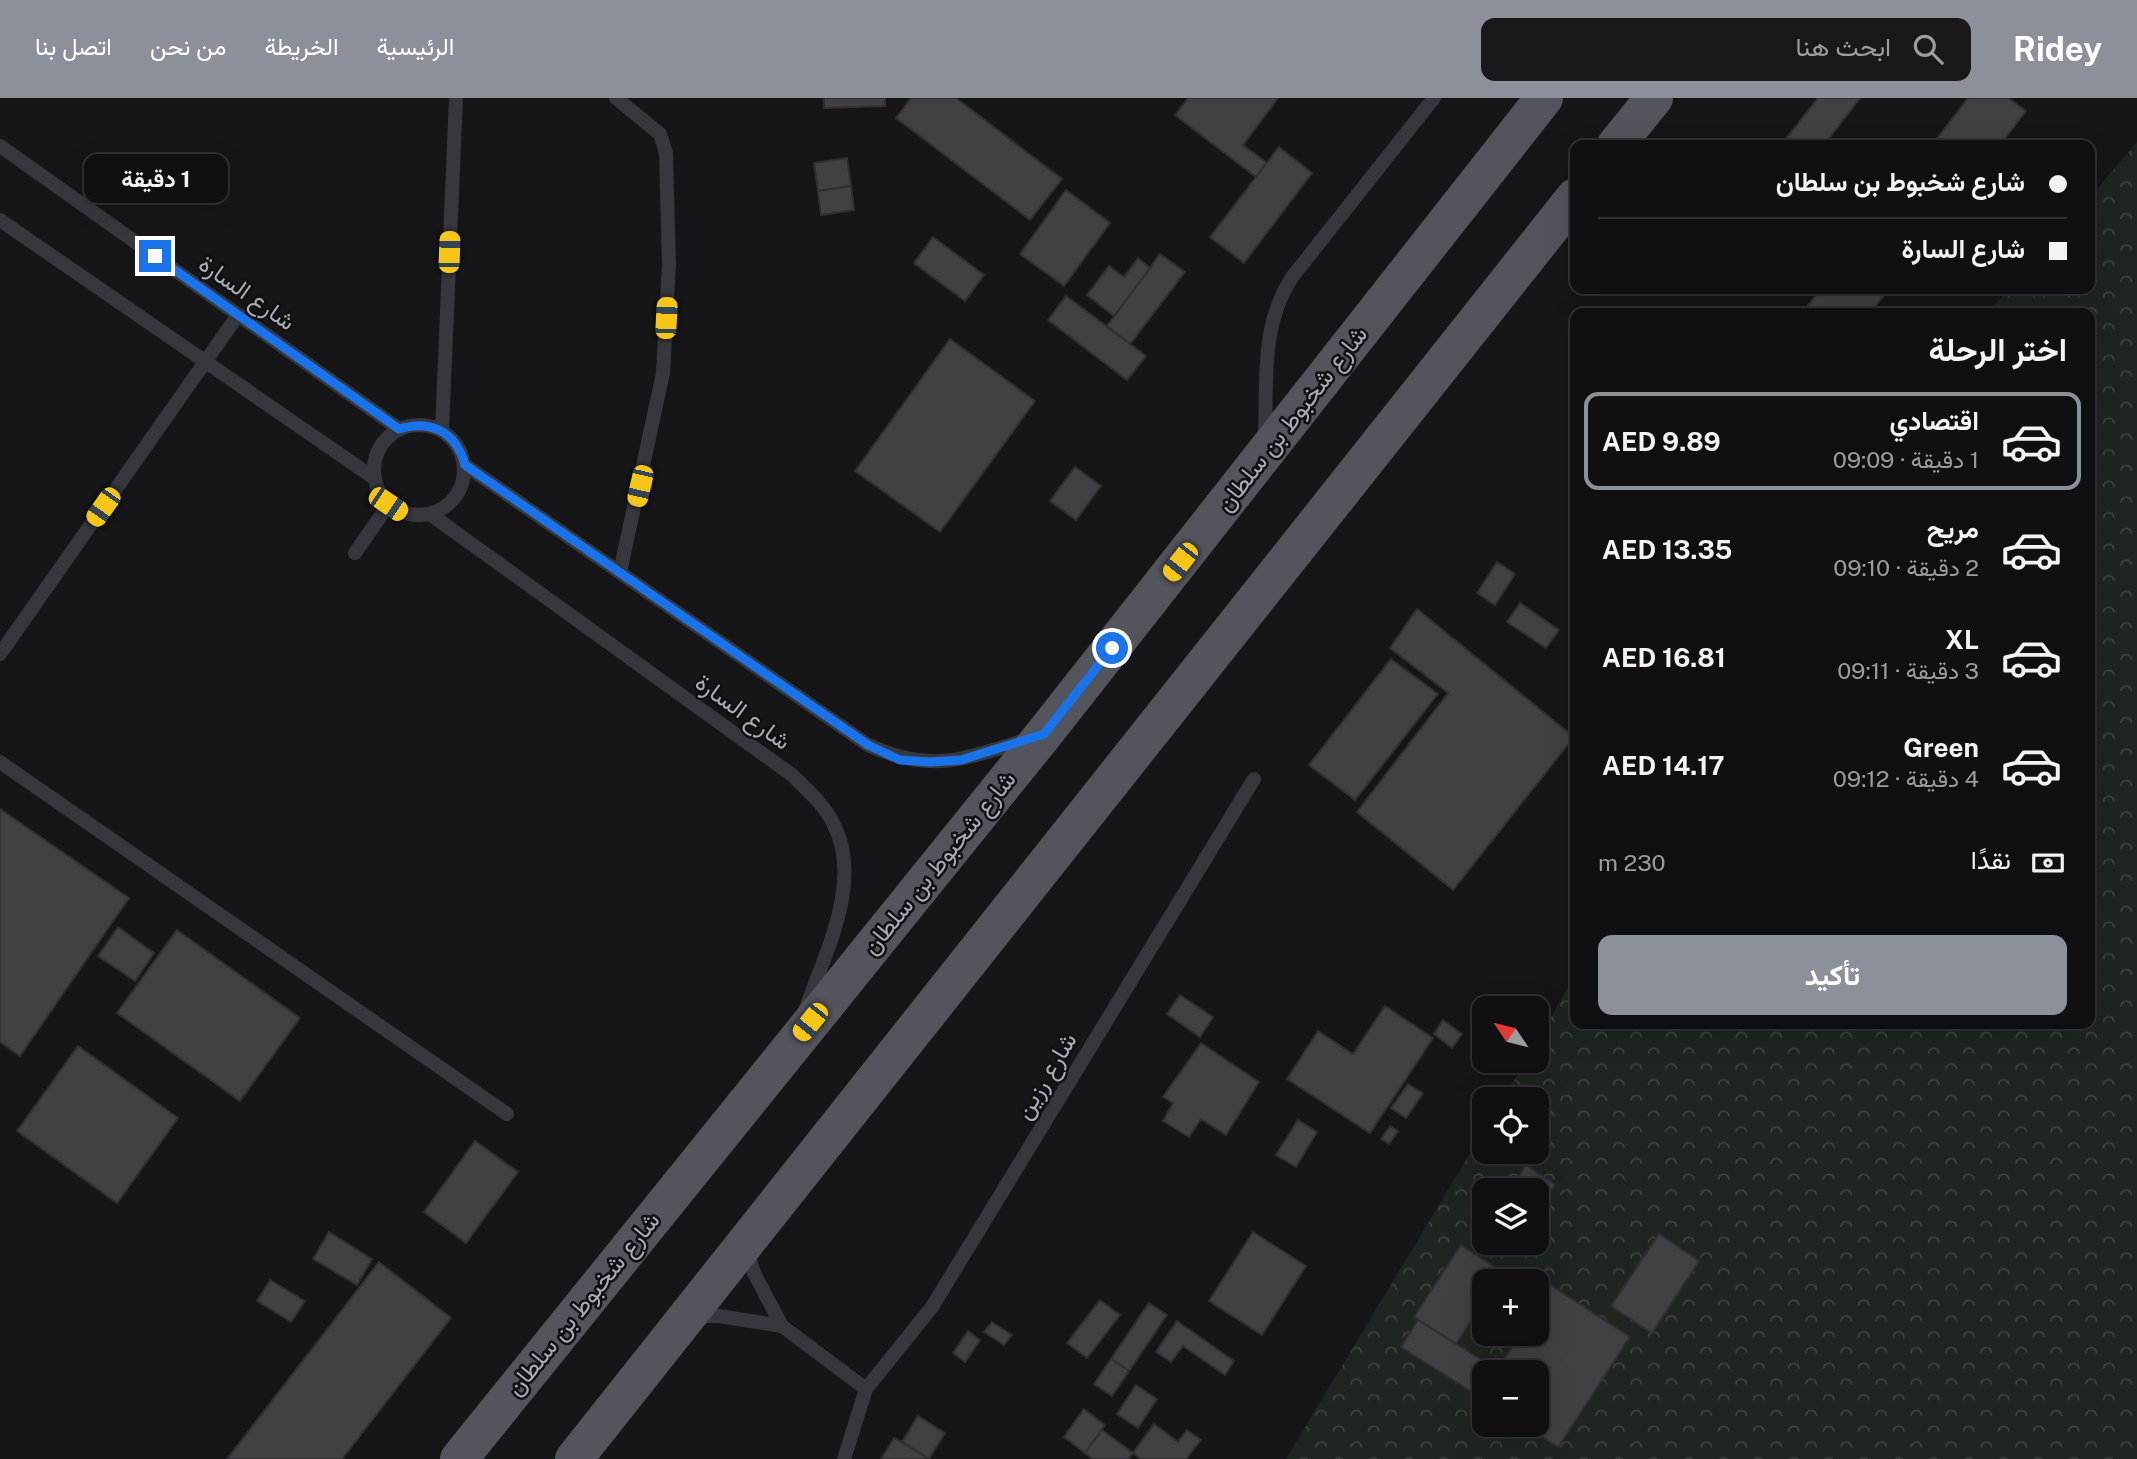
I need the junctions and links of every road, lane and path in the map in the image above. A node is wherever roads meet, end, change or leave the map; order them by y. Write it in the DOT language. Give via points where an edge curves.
graph roads {
  1 [pos="456,98"];
  2 [pos="616,98"];
  3 [pos="1434,98"];
  4 [pos="1544,98"];
  5 [pos="1654,98"];
  6 [pos="1620,140"];
  7 [pos="0,146"];
  8 [pos="1570,203"];
  9 [pos="0,220"];
  10 [pos="238,315"];
  11 [pos="206,362"];
  12 [pos="399,429"];
  13 [pos="442,430"];
  14 [pos="1264,454"];
  15 [pos="465,465"];
  16 [pos="374,478"];
  17 [pos="388,504"];
  18 [pos="430,514"];
  19 [pos="355,553"];
  20 [pos="620,572"];
  21 [pos="0,654"];
  22 [pos="1044,734"];
  23 [pos="0,762"];
  24 [pos="1254,779"];
  25 [pos="794,1042"];
  26 [pos="507,1114"];
  27 [pos="745,1244"];
  28 [pos="688,1317"];
  29 [pos="782,1326"];
  30 [pos="866,1389"];
  31 [pos="459,1459"];
  32 [pos="574,1459"];
  33 [pos="845,1459"];
  1 -- 13 [label="lane"];
  2 -- 20 [label="lane" via="660,134 666,153 669,264 663,373"];
  3 -- 14 [label="lane" via="1275,305 1268,339"];
  4 -- 14 [label="main road, شارع شخبوط بن سلطان"];
  5 -- 6 [label="main road"];
  7 -- 10 [label="lane, شارع السارة"];
  8 -- 27 [label="main road"];
  9 -- 11 [label="lane"];
  10 -- 11 [label="lane"];
  10 -- 12 [label="lane, شارع السارة"];
  11 -- 16 [label="lane"];
  11 -- 21 [label="lane"];
  12 -- 13 [label="lane" via="428,425"];
  12 -- 16 [label="lane" via="379,450"];
  13 -- 15 [label="lane" via="457,445"];
  14 -- 22 [label="main road, شارع شخبوط بن سلطان"];
  15 -- 18 [label="lane" via="457,496"];
  15 -- 20 [label="lane, شارع السارة"];
  16 -- 17 [label="lane"];
  17 -- 18 [label="lane" via="401,512"];
  17 -- 19 [label="lane"];
  18 -- 25 [label="lane, شارع السارة" via="792,775 834,824 842,847 844,884 837,920"];
  20 -- 22 [label="lane, شارع السارة" via="868,745 900,760 961,760"];
  22 -- 25 [label="main road, شارع شخبوط بن سلطان"];
  23 -- 26 [label="lane"];
  24 -- 30 [label="lane, شارع رزين" via="932,1307"];
  25 -- 31 [label="main road, شارع شخبوط بن سلطان"];
  27 -- 28 [label="main road"];
  27 -- 29 [label="lane" via="754,1273"];
  28 -- 29 [label="lane" via="719,1316"];
  28 -- 32 [label="main road"];
  29 -- 30 [label="lane"];
  30 -- 33 [label="lane, شارع رزين"];
}
